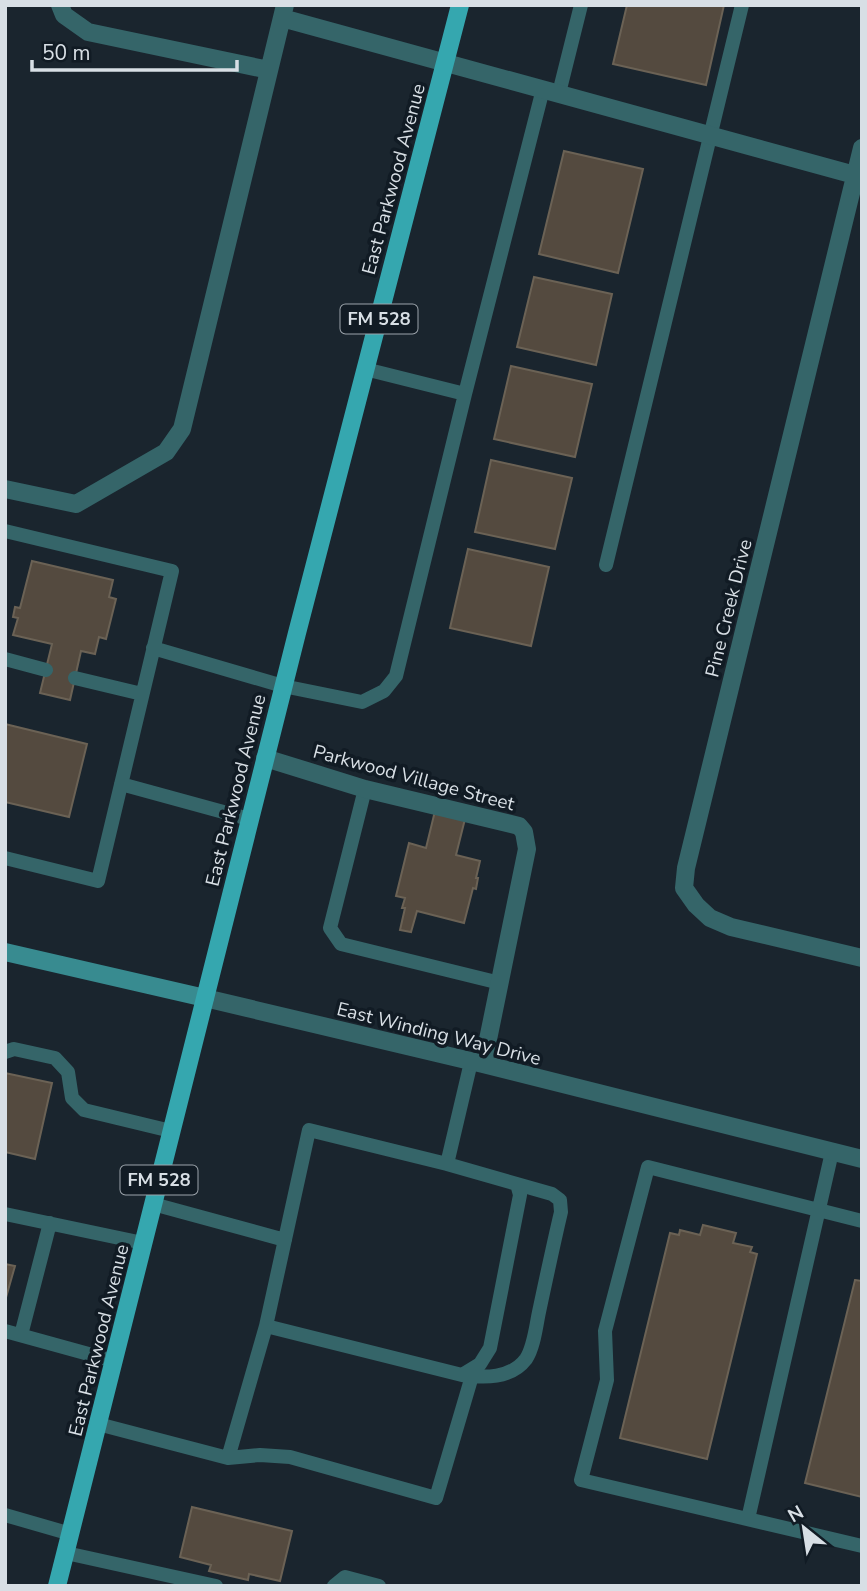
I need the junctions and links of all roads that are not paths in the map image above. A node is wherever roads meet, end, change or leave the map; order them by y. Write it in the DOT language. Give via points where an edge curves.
graph roads {
  1 [pos="60,5"];
  2 [pos="460,5"];
  3 [pos="581,5"];
  4 [pos="742,5"];
  5 [pos="284,12"];
  6 [pos="446,62"];
  7 [pos="269,70"];
  8 [pos="551,91"];
  9 [pos="712,135"];
  10 [pos="862,148"];
  11 [pos="859,175"];
  12 [pos="365,369"];
  13 [pos="465,394"];
  14 [pos="5,489"];
  15 [pos="5,531"];
  16 [pos="606,565"];
  17 [pos="153,648"];
  18 [pos="5,659"];
  19 [pos="46,670"];
  20 [pos="75,678"];
  21 [pos="283,687"];
  22 [pos="142,694"];
  23 [pos="265,758"];
  24 [pos="121,784"];
  25 [pos="365,789"];
  26 [pos="249,819"];
  27 [pos="5,858"];
  28 [pos="5,952"];
  29 [pos="862,958"];
  30 [pos="500,983"];
  31 [pos="205,998"];
  32 [pos="5,1052"];
  33 [pos="477,1063"];
  34 [pos="171,1131"];
  35 [pos="832,1152"];
  36 [pos="859,1154"];
  37 [pos="447,1164"];
  38 [pos="517,1184"];
  39 [pos="153,1204"];
  40 [pos="818,1210"];
  41 [pos="5,1214"];
  42 [pos="862,1221"];
  43 [pos="50,1223"];
  44 [pos="285,1240"];
  45 [pos="144,1242"];
  46 [pos="265,1326"];
  47 [pos="5,1331"];
  48 [pos="21,1335"];
  49 [pos="114,1361"];
  50 [pos="467,1376"];
  51 [pos="98,1424"];
  52 [pos="228,1458"];
  53 [pos="5,1515"];
  54 [pos="748,1520"];
  55 [pos="71,1534"];
  56 [pos="862,1546"];
  57 [pos="66,1553"];
  58 [pos="57,1586"];
  59 [pos="216,1586"];
  60 [pos="334,1586"];
  61 [pos="379,1586"];
  1 -- 7 [label="street" via="64,15 88,32"];
  2 -- 6 [label="main road, East Parkwood Avenue / FM 528"];
  3 -- 8 [label="lane"];
  4 -- 9 [label="lane"];
  5 -- 6 [label="street"];
  5 -- 7 [label="street"];
  6 -- 8 [label="street"];
  6 -- 12 [label="main road, East Parkwood Avenue / FM 528"];
  7 -- 14 [label="street" via="182,429 166,452 76,504"];
  8 -- 9 [label="street"];
  8 -- 13 [label="lane"];
  9 -- 11 [label="street"];
  9 -- 16 [label="lane"];
  10 -- 11 [label="street, Pine Creek Drive"];
  11 -- 29 [label="street, Pine Creek Drive" via="684,888 710,918 732,927"];
  12 -- 13 [label="lane"];
  12 -- 21 [label="main road, East Parkwood Avenue / FM 528"];
  13 -- 21 [label="lane" via="396,676 384,691 362,702"];
  15 -- 17 [label="lane" via="172,572"];
  17 -- 21 [label="lane"];
  17 -- 22 [label="lane"];
  18 -- 19 [label="lane"];
  20 -- 22 [label="lane"];
  21 -- 23 [label="main road, East Parkwood Avenue / FM 528"];
  22 -- 24 [label="lane"];
  23 -- 25 [label="street, Parkwood Village Street"];
  23 -- 26 [label="main road, East Parkwood Avenue / FM 528"];
  24 -- 26 [label="lane"];
  24 -- 27 [label="lane" via="98,881"];
  25 -- 30 [label="street, Parkwood Village Street" via="519,826 524,832 527,849"];
  25 -- 30 [label="lane" via="330,928 341,944"];
  26 -- 31 [label="main road, East Parkwood Avenue / FM 528"];
  28 -- 31 [label="street, East Winding Way Drive"];
  30 -- 33 [label="street, Parkwood Village Street"];
  31 -- 33 [label="street, East Winding Way Drive"];
  31 -- 34 [label="main road, East Parkwood Avenue / FM 528"];
  32 -- 34 [label="lane" via="13,1049 55,1058 68,1072 72,1098 84,1110"];
  33 -- 35 [label="street, East Winding Way Drive"];
  33 -- 37 [label="lane"];
  34 -- 39 [label="main road, East Parkwood Avenue / FM 528"];
  35 -- 36 [label="street, East Winding Way Drive"];
  35 -- 40 [label="lane"];
  37 -- 38 [label="lane"];
  37 -- 44 [label="lane" via="309,1130"];
  38 -- 50 [label="lane" via="520,1195 490,1348"];
  38 -- 50 [label="lane" via="560,1200 534,1335 527,1358 512,1371"];
  39 -- 44 [label="lane"];
  39 -- 45 [label="main road, East Parkwood Avenue / FM 528"];
  40 -- 42 [label="lane"];
  40 -- 54 [label="lane"];
  40 -- 54 [label="lane" via="648,1167 605,1331 607,1380 581,1480"];
  41 -- 43 [label="lane"];
  43 -- 45 [label="lane"];
  43 -- 48 [label="lane"];
  44 -- 46 [label="lane"];
  45 -- 49 [label="main road, East Parkwood Avenue / FM 528"];
  46 -- 50 [label="lane"];
  46 -- 52 [label="lane"];
  47 -- 48 [label="lane"];
  48 -- 49 [label="lane"];
  49 -- 51 [label="main road, East Parkwood Avenue / FM 528"];
  50 -- 52 [label="lane" via="436,1498 290,1457"];
  51 -- 52 [label="lane"];
  51 -- 55 [label="main road, East Parkwood Avenue / FM 528"];
  53 -- 55 [label="lane"];
  54 -- 56 [label="lane"];
  55 -- 57 [label="main road, East Parkwood Avenue / FM 528"];
  57 -- 58 [label="main road, East Parkwood Avenue / FM 528"];
  57 -- 59 [label="lane"];
  60 -- 61 [label="lane" via="345,1577"];
}
